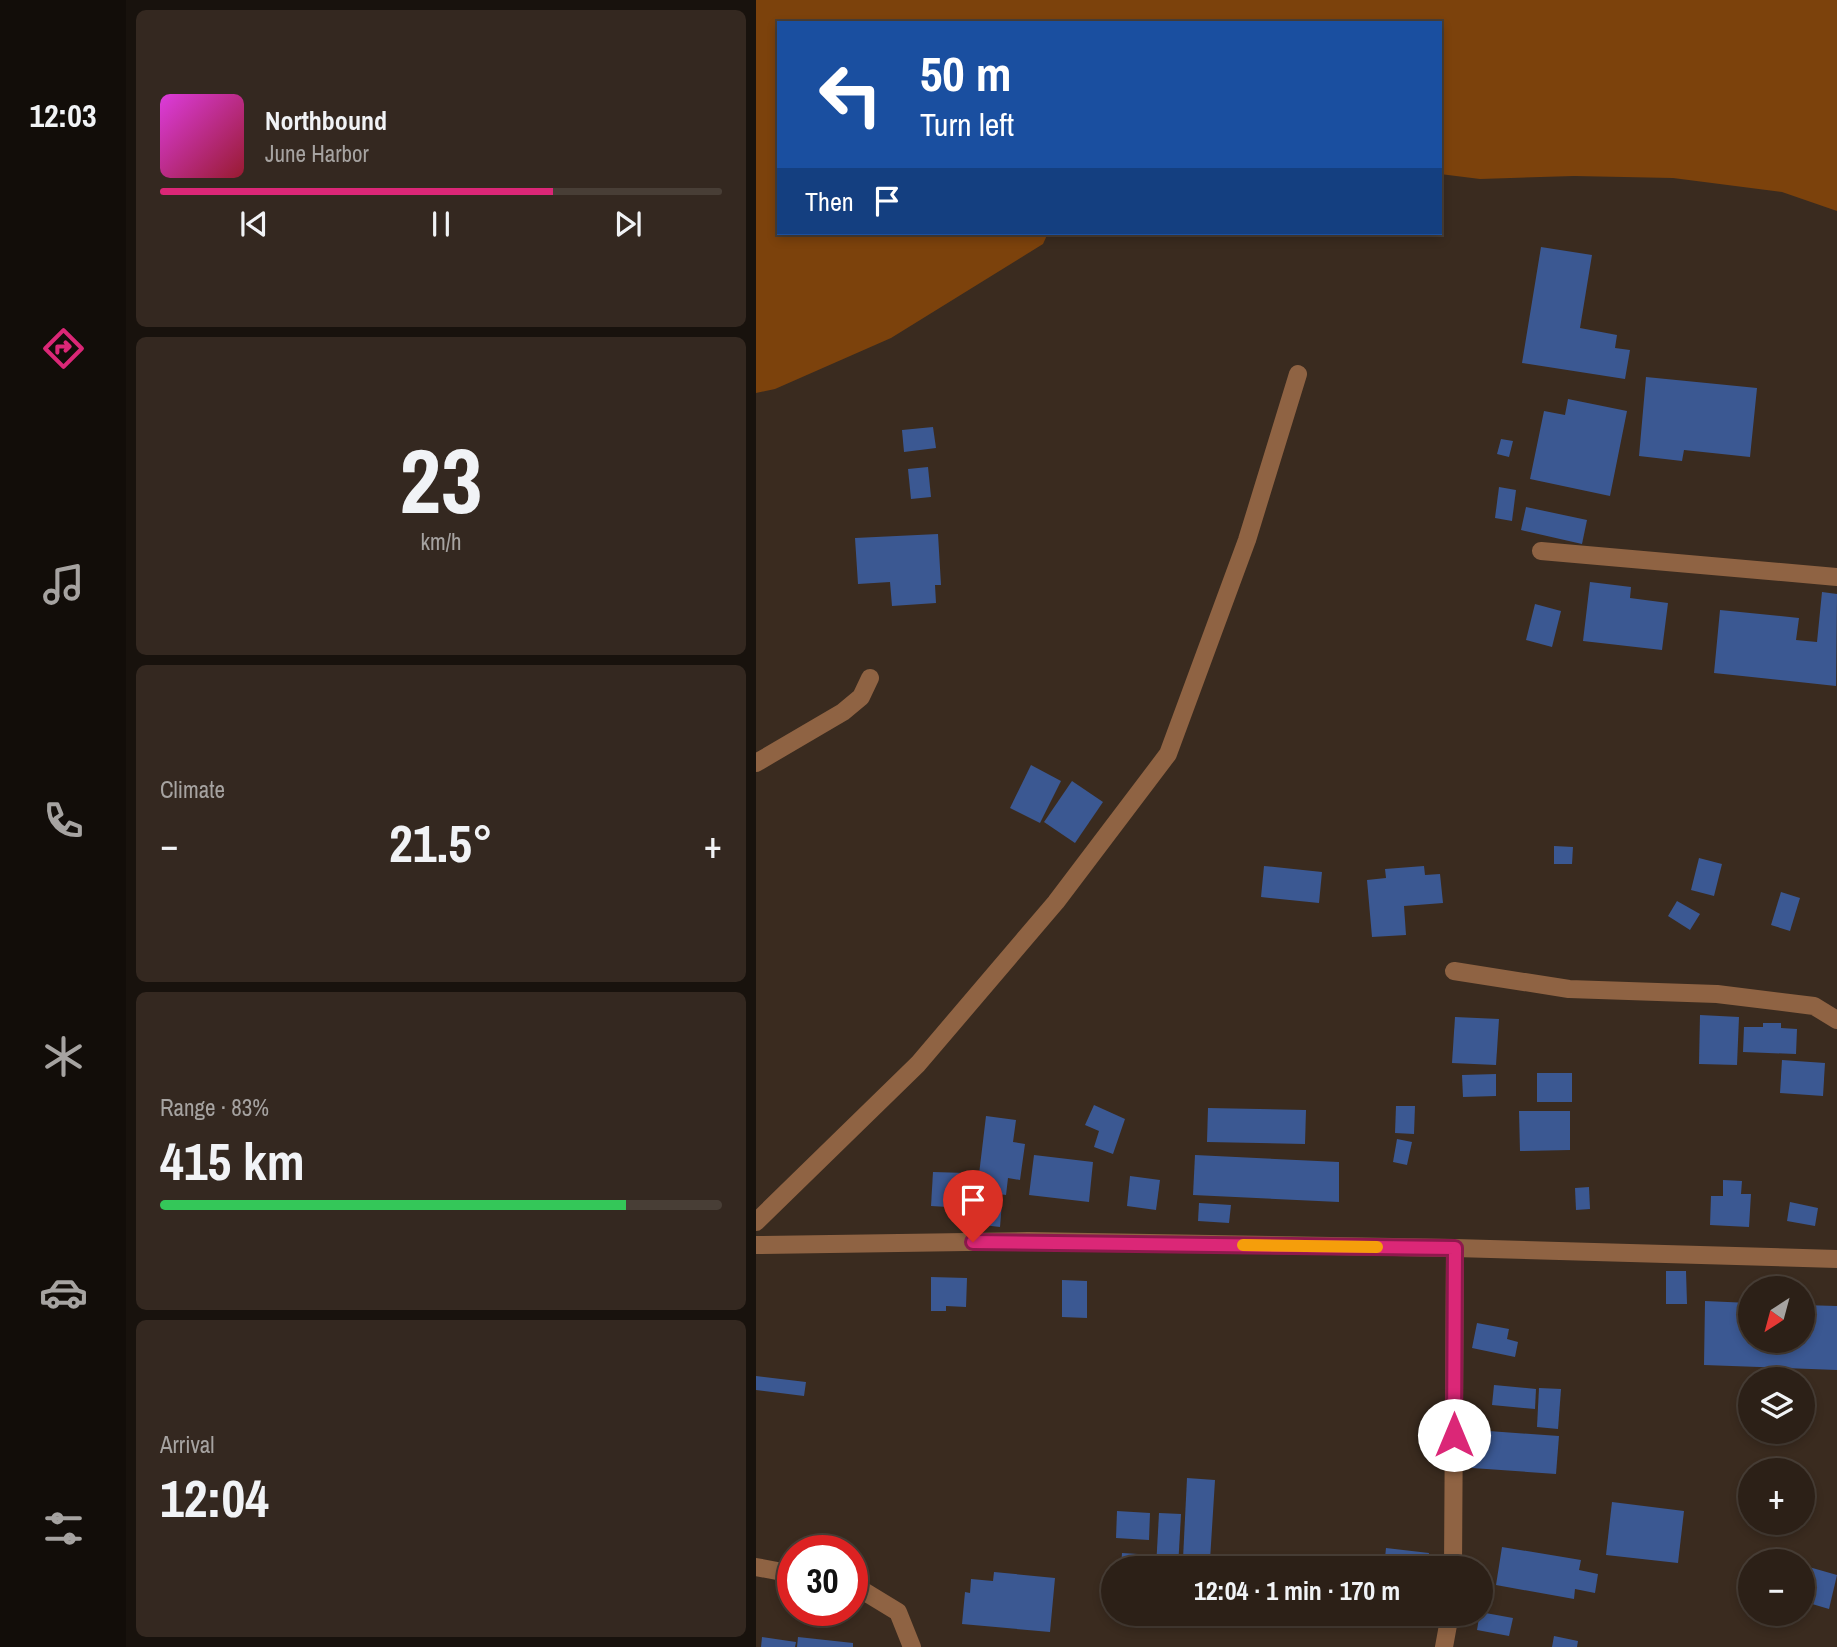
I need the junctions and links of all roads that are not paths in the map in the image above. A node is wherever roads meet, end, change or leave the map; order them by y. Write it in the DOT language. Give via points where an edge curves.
graph roads {
  1 [pos="1297,374"];
  2 [pos="1541,551"];
  3 [pos="1837,577"];
  4 [pos="870,678"];
  5 [pos="756,763"];
  6 [pos="1454,971"];
  7 [pos="1837,1020"];
  8 [pos="756,1222"];
  9 [pos="756,1245"];
  10 [pos="1455,1248"];
  11 [pos="1835,1256"];
  12 [pos="1453,1556"];
  13 [pos="756,1567"];
  14 [pos="777,1571"];
  15 [pos="868,1594"];
  16 [pos="1448,1626"];
  17 [pos="912,1647"];
  18 [pos="1444,1647"];
  1 -- 8 [label="street" via="1247,540 1168,754 1056,902 918,1064"];
  2 -- 3 [label="street"];
  4 -- 5 [label="street" via="861,697 843,712"];
  6 -- 7 [label="street" via="1569,989 1717,994 1814,1006"];
  9 -- 10 [label="street" via="1028,1241"];
  10 -- 11 [label="street"];
  10 -- 12 [label="street"];
  13 -- 14 [label="street"];
  15 -- 17 [label="street" via="898,1612"];
  16 -- 18 [label="street"];
}
